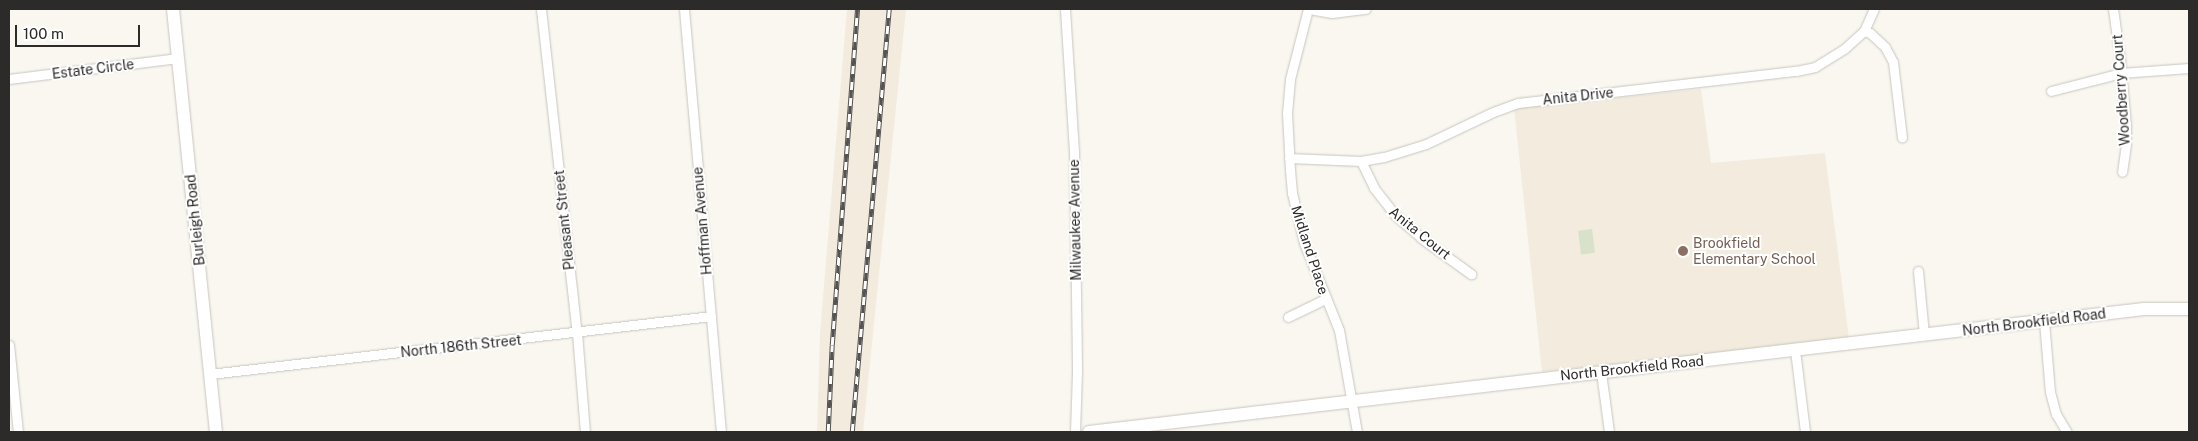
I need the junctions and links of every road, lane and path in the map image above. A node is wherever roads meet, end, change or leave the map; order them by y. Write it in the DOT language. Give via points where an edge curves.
graph roads {
  1 [pos="173,9"];
  2 [pos="541,9"];
  3 [pos="684,9"];
  4 [pos="1065,9"];
  5 [pos="1309,9"];
  6 [pos="1366,9"];
  7 [pos="1874,9"];
  8 [pos="2113,9"];
  9 [pos="1864,30"];
  10 [pos="178,58"];
  11 [pos="2189,68"];
  12 [pos="2121,73"];
  13 [pos="9,79"];
  14 [pos="2051,91"];
  15 [pos="1902,137"];
  16 [pos="1289,158"];
  17 [pos="1361,161"];
  18 [pos="2122,172"];
  19 [pos="1918,271"];
  20 [pos="1471,274"];
  21 [pos="1326,299"];
  22 [pos="2189,308"];
  23 [pos="711,316"];
  24 [pos="1288,317"];
  25 [pos="2044,321"];
  26 [pos="577,333"];
  27 [pos="1924,335"];
  28 [pos="9,345"];
  29 [pos="1795,350"];
  30 [pos="1601,372"];
  31 [pos="210,374"];
  32 [pos="1351,401"];
  33 [pos="1165,428"];
  34 [pos="18,432"];
  35 [pos="216,432"];
  36 [pos="585,432"];
  37 [pos="721,432"];
  38 [pos="1075,432"];
  39 [pos="1089,432"];
  40 [pos="1356,432"];
  41 [pos="1609,432"];
  42 [pos="1805,432"];
  43 [pos="2067,432"];
  1 -- 10 [label="street, Burleigh Road"];
  2 -- 26 [label="street, Pleasant Street"];
  3 -- 23 [label="street, Hoffman Avenue"];
  4 -- 38 [label="street, Milwaukee Avenue" via="1074,162"];
  5 -- 6 [label="street" via="1332,12"];
  5 -- 16 [label="street, Midland Place" via="1290,79 1287,113"];
  7 -- 9 [label="street, Anita Drive"];
  8 -- 12 [label="street, Woodberry Court"];
  9 -- 15 [label="street" via="1889,54 1896,75"];
  9 -- 17 [label="street, Anita Drive" via="1830,59 1796,72 1518,103 1426,144"];
  10 -- 13 [label="street, Estate Circle"];
  10 -- 31 [label="street, Burleigh Road"];
  11 -- 12 [label="street"];
  12 -- 14 [label="street"];
  12 -- 18 [label="street, Woodberry Court" via="2126,144"];
  16 -- 17 [label="street, Anita Drive"];
  16 -- 21 [label="street, Midland Place" via="1304,243"];
  17 -- 20 [label="street, Anita Court" via="1374,188 1395,215"];
  19 -- 27 [label="street"];
  21 -- 24 [label="street"];
  21 -- 32 [label="street, Midland Place" via="1339,330"];
  22 -- 25 [label="street, North Brookfield Road" via="2144,308"];
  23 -- 26 [label="street, North 186th Street"];
  23 -- 37 [label="street, Hoffman Avenue"];
  25 -- 27 [label="street, North Brookfield Road"];
  25 -- 43 [label="street" via="2050,392 2056,414"];
  26 -- 31 [label="street, North 186th Street"];
  26 -- 36 [label="street, Pleasant Street"];
  27 -- 29 [label="street, North Brookfield Road"];
  28 -- 34 [label="street"];
  29 -- 30 [label="street, North Brookfield Road"];
  29 -- 42 [label="street"];
  30 -- 32 [label="street, North Brookfield Road"];
  30 -- 41 [label="street"];
  31 -- 35 [label="street, Burleigh Road"];
  32 -- 33 [label="street, North Brookfield Road"];
  32 -- 40 [label="street, Midland Place"];
  33 -- 39 [label="street, North Brookfield Road"];
}
